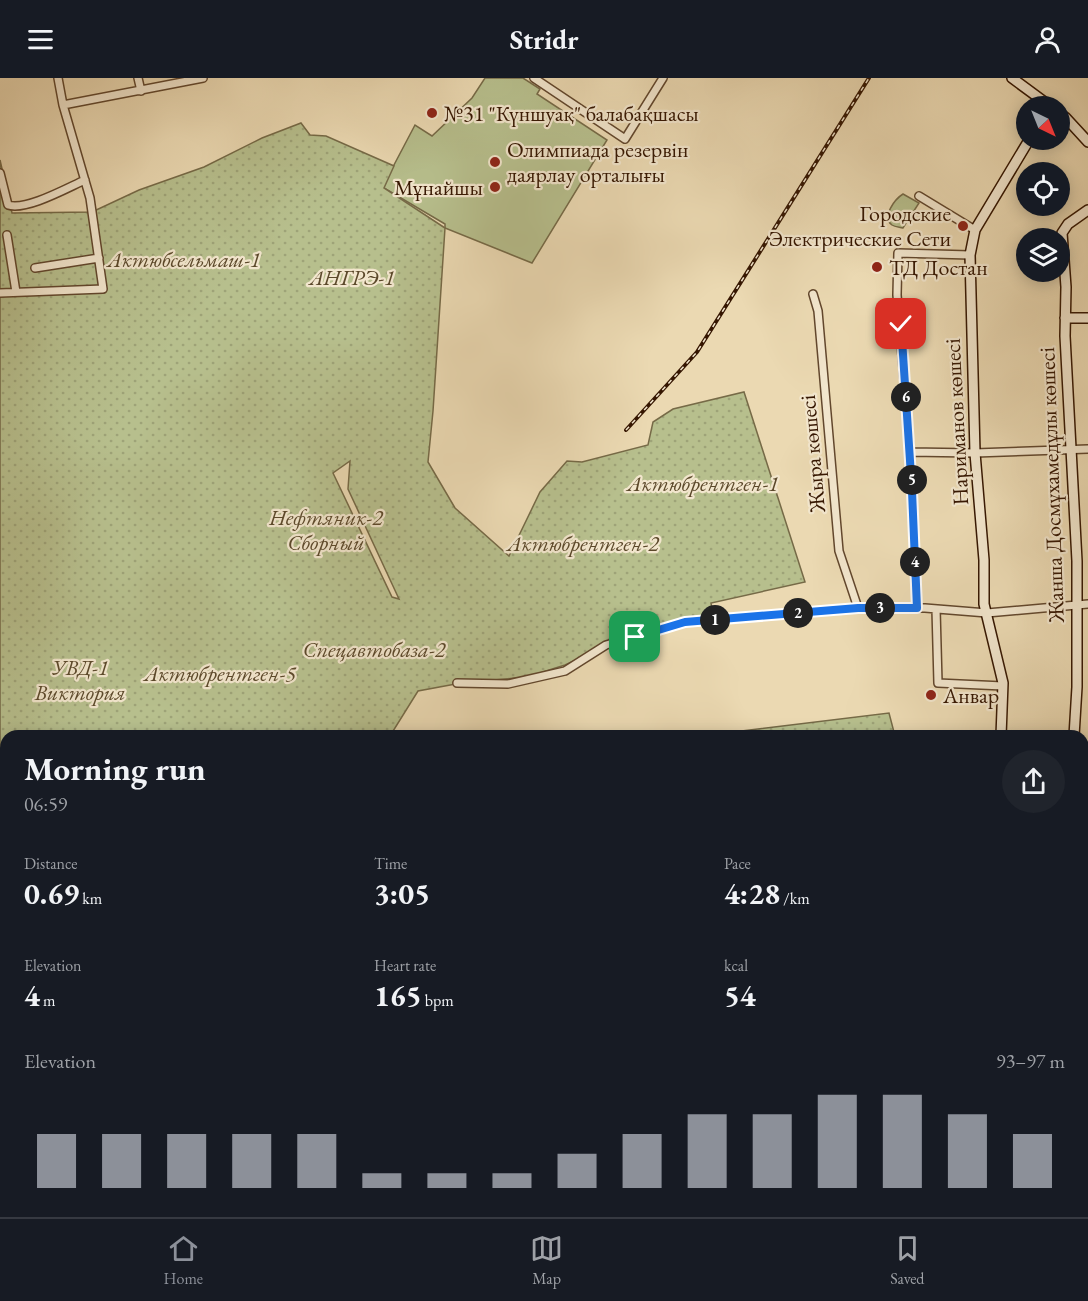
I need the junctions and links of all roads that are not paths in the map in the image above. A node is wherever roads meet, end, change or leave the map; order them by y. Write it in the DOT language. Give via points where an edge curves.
graph roads {
  1 [pos="58,78"];
  2 [pos="138,78"];
  3 [pos="203,78"];
  4 [pos="534,78"];
  5 [pos="663,78"];
  6 [pos="1017,79"];
  7 [pos="141,90"];
  8 [pos="1037,96"];
  9 [pos="63,105"];
  10 [pos="1070,122"];
  11 [pos="1088,142"];
  12 [pos="1023,150"];
  13 [pos="0,173"];
  14 [pos="85,180"];
  15 [pos="919,196"];
  16 [pos="1088,210"];
  17 [pos="975,230"];
  18 [pos="7,235"];
  19 [pos="970,255"];
  20 [pos="99,258"];
  21 [pos="34,268"];
  22 [pos="16,292"];
  23 [pos="0,293"];
  24 [pos="813,294"];
  25 [pos="1065,318"];
  26 [pos="1088,318"];
  27 [pos="1088,449"];
  28 [pos="1071,450"];
  29 [pos="910,452"];
  30 [pos="975,453"];
  31 [pos="1077,604"];
  32 [pos="1088,604"];
  33 [pos="858,608"];
  34 [pos="917,608"];
  35 [pos="936,609"];
  36 [pos="987,613"];
  37 [pos="457,682"];
  38 [pos="1003,686"];
  39 [pos="1001,730"];
  40 [pos="1074,730"];
  1 -- 9 [label="street"];
  2 -- 7 [label="street"];
  3 -- 7 [label="street"];
  4 -- 5 [label="street" via="625,139"];
  6 -- 8 [label="street"];
  7 -- 9 [label="street"];
  9 -- 14 [label="street"];
  10 -- 11 [label="street"];
  12 -- 17 [label="street, Нариманов көшесі"];
  13 -- 14 [label="street" via="5,198 12,207 27,205"];
  14 -- 20 [label="street"];
  15 -- 17 [label="street"];
  16 -- 25 [label="street, Жанша Досмұхамедұлы көшесі" via="1062,233"];
  17 -- 19 [label="street, Нариманов көшесі"];
  18 -- 22 [label="street"];
  19 -- 29 [label="street" via="898,253 897,296"];
  19 -- 30 [label="street, Нариманов көшесі"];
  20 -- 21 [label="street"];
  20 -- 22 [label="street" via="103,289"];
  22 -- 23 [label="street"];
  24 -- 33 [label="street, Жыра көшесі" via="818,312 839,551"];
  25 -- 26 [label="street"];
  25 -- 28 [label="street, Жанша Досмұхамедұлы көшесі"];
  27 -- 28 [label="street"];
  28 -- 30 [label="street"];
  28 -- 31 [label="street, Жанша Досмұхамедұлы көшесі"];
  29 -- 30 [label="street"];
  29 -- 34 [label="street"];
  30 -- 36 [label="street, Нариманов көшесі"];
  31 -- 32 [label="street"];
  31 -- 36 [label="street"];
  31 -- 40 [label="street, Жанша Досмұхамедұлы көшесі"];
  33 -- 34 [label="street"];
  33 -- 37 [label="street" via="685,622 606,645 565,670 508,684"];
  34 -- 35 [label="street"];
  35 -- 36 [label="street"];
  35 -- 38 [label="street" via="938,683"];
  36 -- 38 [label="street, Нариманов көшесі"];
  38 -- 39 [label="street, Нариманов көшесі"];
}
